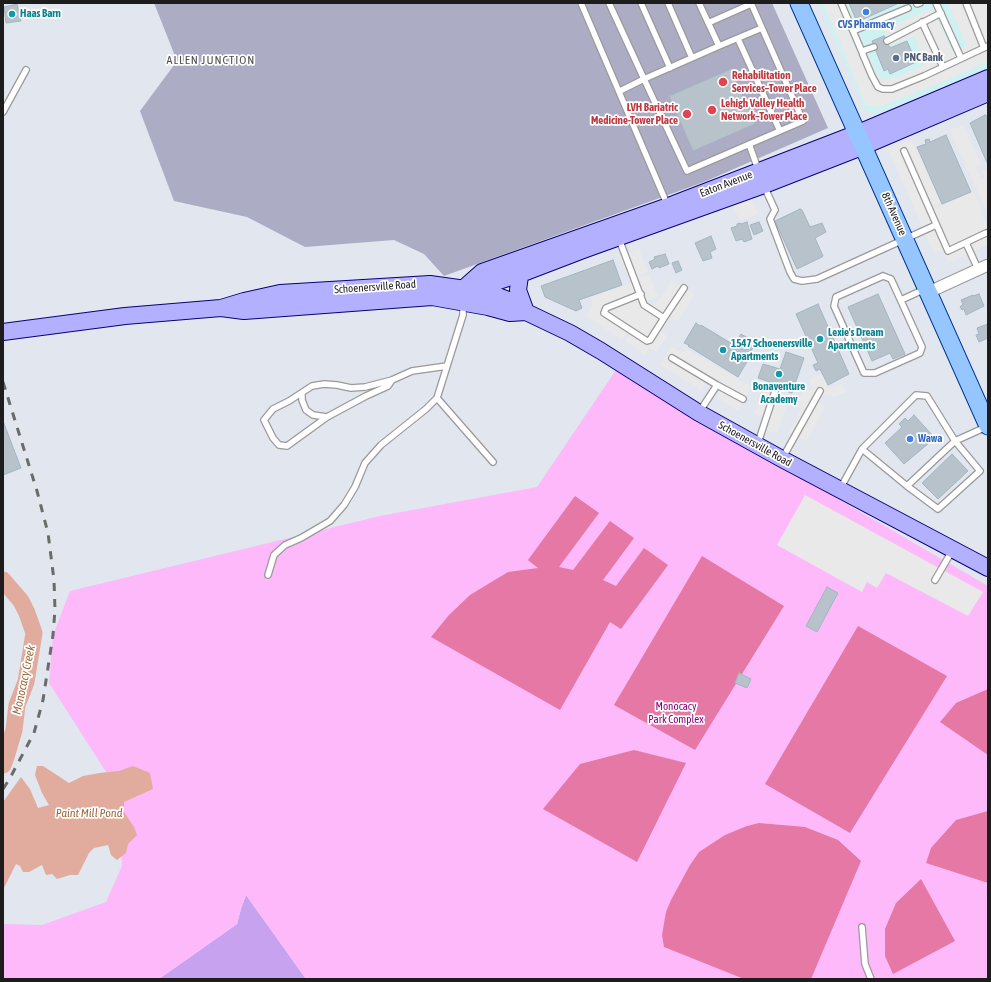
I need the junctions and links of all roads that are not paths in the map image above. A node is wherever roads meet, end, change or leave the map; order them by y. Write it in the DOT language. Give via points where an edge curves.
graph roads {
  1 [pos="580,3"];
  2 [pos="609,3"];
  3 [pos="640,3"];
  4 [pos="668,3"];
  5 [pos="698,3"];
  6 [pos="799,3"];
  7 [pos="841,3"];
  8 [pos="936,3"];
  9 [pos="966,3"];
  10 [pos="751,4"];
  11 [pos="908,8"];
  12 [pos="941,13"];
  13 [pos="922,22"];
  14 [pos="708,23"];
  15 [pos="762,28"];
  16 [pos="853,31"];
  17 [pos="738,39"];
  18 [pos="887,41"];
  19 [pos="719,46"];
  20 [pos="874,47"];
  21 [pos="986,47"];
  22 [pos="864,51"];
  23 [pos="692,58"];
  24 [pos="961,58"];
  25 [pos="943,67"];
  26 [pos="670,68"];
  27 [pos="26,70"];
  28 [pos="988,78"];
  29 [pos="644,79"];
  30 [pos="620,91"];
  31 [pos="988,93"];
  32 [pos="3,112"];
  33 [pos="780,131"];
  34 [pos="861,140"];
  35 [pos="749,144"];
  36 [pos="904,151"];
  37 [pos="761,178"];
  38 [pos="668,206"];
  39 [pos="936,225"];
  40 [pos="986,233"];
  41 [pos="618,237"];
  42 [pos="905,239"];
  43 [pos="966,242"];
  44 [pos="983,267"];
  45 [pos="523,273"];
  46 [pos="684,288"];
  47 [pos="928,290"];
  48 [pos="641,294"];
  49 [pos="463,295"];
  50 [pos="432,297"];
  51 [pos="901,300"];
  52 [pos="221,308"];
  53 [pos="526,312"];
  54 [pos="664,318"];
  55 [pos="3,332"];
  56 [pos="672,358"];
  57 [pos="447,366"];
  58 [pos="392,380"];
  59 [pos="717,385"];
  60 [pos="775,391"];
  61 [pos="820,391"];
  62 [pos="302,393"];
  63 [pos="437,398"];
  64 [pos="743,399"];
  65 [pos="699,413"];
  66 [pos="327,417"];
  67 [pos="988,426"];
  68 [pos="955,441"];
  69 [pos="757,445"];
  70 [pos="862,449"];
  71 [pos="782,459"];
  72 [pos="493,462"];
  73 [pos="907,486"];
  74 [pos="840,489"];
  75 [pos="953,549"];
  76 [pos="988,568"];
  77 [pos="268,575"];
  78 [pos="935,580"];
  79 [pos="862,927"];
  80 [pos="871,979"];
  1 -- 30 [label="lane"];
  2 -- 29 [label="lane"];
  3 -- 26 [label="lane"];
  4 -- 23 [label="lane"];
  5 -- 14 [label="lane"];
  6 -- 34 [label="main road, 8th Avenue"];
  7 -- 16 [label="lane"];
  8 -- 12 [label="lane"];
  9 -- 21 [label="lane"];
  10 -- 14 [label="lane"];
  10 -- 15 [label="lane"];
  11 -- 16 [label="lane"];
  12 -- 13 [label="lane"];
  12 -- 24 [label="lane"];
  13 -- 18 [label="lane"];
  13 -- 25 [label="lane"];
  14 -- 19 [label="lane"];
  15 -- 17 [label="lane"];
  15 -- 33 [label="lane" via="804,121"];
  16 -- 22 [label="lane"];
  17 -- 19 [label="lane"];
  17 -- 33 [label="lane"];
  19 -- 23 [label="lane"];
  20 -- 22 [label="lane"];
  21 -- 24 [label="lane"];
  22 -- 25 [label="lane" via="866,64 872,76 878,87 883,89 892,89"];
  23 -- 26 [label="lane"];
  24 -- 25 [label="lane"];
  26 -- 29 [label="lane"];
  27 -- 32 [label="lane"];
  28 -- 34 [label="main road, Eaton Avenue"];
  29 -- 30 [label="lane"];
  29 -- 35 [label="lane" via="687,171"];
  30 -- 38 [label="lane"];
  31 -- 34 [label="main road, Eaton Avenue"];
  33 -- 35 [label="lane"];
  34 -- 37 [label="main road, Eaton Avenue"];
  34 -- 42 [label="main road, 8th Avenue"];
  35 -- 37 [label="lane"];
  36 -- 39 [label="lane"];
  37 -- 38 [label="main road, Eaton Avenue"];
  37 -- 41 [label="main road, Eaton Avenue"];
  37 -- 42 [label="lane" via="775,210 770,219 790,272 794,278 802,282 816,279"];
  38 -- 49 [label="main road, Eaton Avenue" via="482,272"];
  39 -- 42 [label="lane"];
  39 -- 43 [label="lane" via="948,252"];
  40 -- 43 [label="lane"];
  41 -- 45 [label="main road, Eaton Avenue"];
  41 -- 48 [label="lane"];
  42 -- 47 [label="main road, 8th Avenue"];
  43 -- 44 [label="lane"];
  44 -- 47 [label="street"];
  45 -- 49 [label="main road, Eaton Avenue"];
  45 -- 53 [label="main road" via="520,276 518,290"];
  46 -- 54 [label="lane"];
  47 -- 51 [label="lane"];
  47 -- 67 [label="main road, 8th Avenue"];
  48 -- 54 [label="lane" via="644,305"];
  48 -- 54 [label="lane" via="606,308 604,313 647,341"];
  49 -- 50 [label="main road, Eaton Avenue"];
  49 -- 52 [label="main road, Schoenersville Road" via="430,284 280,294"];
  49 -- 53 [label="main road, Schoenersville Road" via="488,292 516,303"];
  49 -- 57 [label="lane" via="463,315"];
  50 -- 52 [label="main road, Schoenersville Road" via="244,311"];
  51 -- 51 [label="lane" via="891,279 883,276 836,297 834,306 864,373 875,373 920,353 922,347"];
  52 -- 55 [label="main road, Schoenersville Road" via="125,316"];
  53 -- 65 [label="main road, Schoenersville Road" via="596,348"];
  56 -- 59 [label="lane"];
  57 -- 58 [label="lane" via="412,371"];
  57 -- 63 [label="lane"];
  58 -- 62 [label="lane" via="351,388 324,384 312,386"];
  58 -- 66 [label="lane" via="388,386"];
  59 -- 64 [label="lane"];
  59 -- 65 [label="lane"];
  60 -- 69 [label="lane"];
  61 -- 71 [label="lane"];
  62 -- 66 [label="lane" via="306,410 313,415"];
  62 -- 66 [label="lane" via="273,409 264,420 279,445 287,446"];
  63 -- 72 [label="lane"];
  63 -- 77 [label="lane" via="381,445 365,463 355,487 330,521 285,545 274,555"];
  65 -- 69 [label="main road, Schoenersville Road"];
  67 -- 68 [label="lane"];
  68 -- 70 [label="lane" via="927,396 916,395"];
  68 -- 73 [label="lane"];
  68 -- 73 [label="lane" via="980,471 938,510"];
  69 -- 71 [label="main road, Schoenersville Road"];
  70 -- 73 [label="lane"];
  70 -- 74 [label="lane"];
  71 -- 74 [label="main road, Schoenersville Road"];
  74 -- 75 [label="main road, Schoenersville Road"];
  75 -- 76 [label="main road, Schoenersville Road"];
  75 -- 78 [label="lane"];
  79 -- 80 [label="lane" via="865,964"];
}
